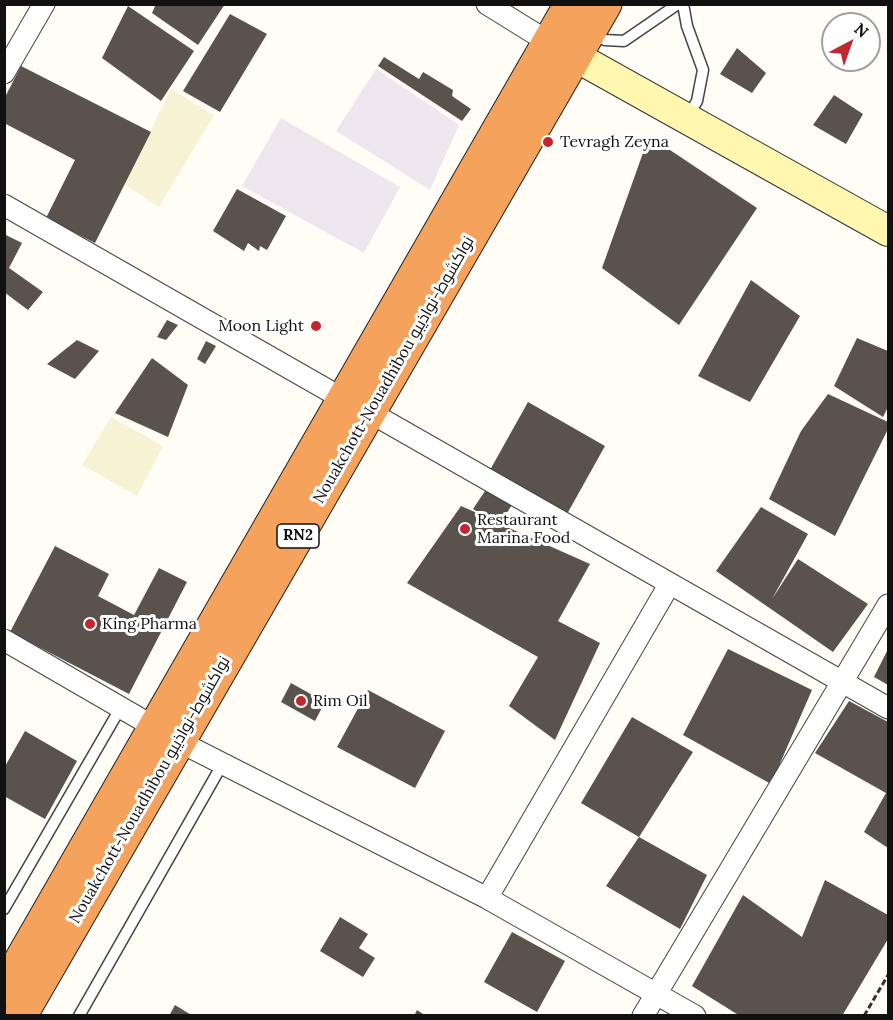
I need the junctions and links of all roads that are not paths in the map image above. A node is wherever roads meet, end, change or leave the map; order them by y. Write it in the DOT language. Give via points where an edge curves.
graph roads {
  1 [pos="44,4"];
  2 [pos="487,4"];
  3 [pos="572,4"];
  4 [pos="678,4"];
  5 [pos="683,4"];
  6 [pos="580,34"];
  7 [pos="4,73"];
  8 [pos="687,118"];
  9 [pos="4,205"];
  10 [pos="888,231"];
  11 [pos="358,407"];
  12 [pos="669,585"];
  13 [pos="888,605"];
  14 [pos="4,640"];
  15 [pos="843,682"];
  16 [pos="121,708"];
  17 [pos="888,708"];
  18 [pos="167,734"];
  19 [pos="223,763"];
  20 [pos="487,898"];
  21 [pos="4,909"];
  22 [pos="4,990"];
  23 [pos="656,993"];
  24 [pos="20,1016"];
  25 [pos="78,1016"];
  26 [pos="643,1016"];
  27 [pos="695,1016"];
  1 -- 7 [label="street"];
  2 -- 6 [label="street"];
  3 -- 6 [label="highway, Nouakchott-Nouadhibou نواكشوط-نواذيبو / RN2"];
  4 -- 6 [label="lane" via="624,41"];
  5 -- 8 [label="lane" via="703,70 697,101"];
  6 -- 8 [label="street"];
  6 -- 11 [label="highway, Nouakchott-Nouadhibou نواكشوط-نواذيبو / RN2"];
  8 -- 10 [label="street"];
  9 -- 11 [label="street"];
  11 -- 12 [label="street"];
  11 -- 18 [label="highway, Nouakchott-Nouadhibou نواكشوط-نواذيبو / RN2"];
  12 -- 15 [label="street"];
  12 -- 20 [label="street"];
  13 -- 15 [label="street"];
  14 -- 16 [label="street"];
  15 -- 17 [label="street"];
  15 -- 23 [label="street"];
  16 -- 18 [label="street"];
  16 -- 21 [label="lane"];
  18 -- 19 [label="street"];
  18 -- 22 [label="highway, Nouakchott-Nouadhibou نواكشوط-نواذيبو / RN2"];
  18 -- 24 [label="highway, Nouakchott-Nouadhibou نواكشوط-نواذيبو / RN2"];
  19 -- 20 [label="street"];
  19 -- 25 [label="lane"];
  20 -- 23 [label="street"];
  23 -- 26 [label="street"];
  23 -- 27 [label="street"];
}
